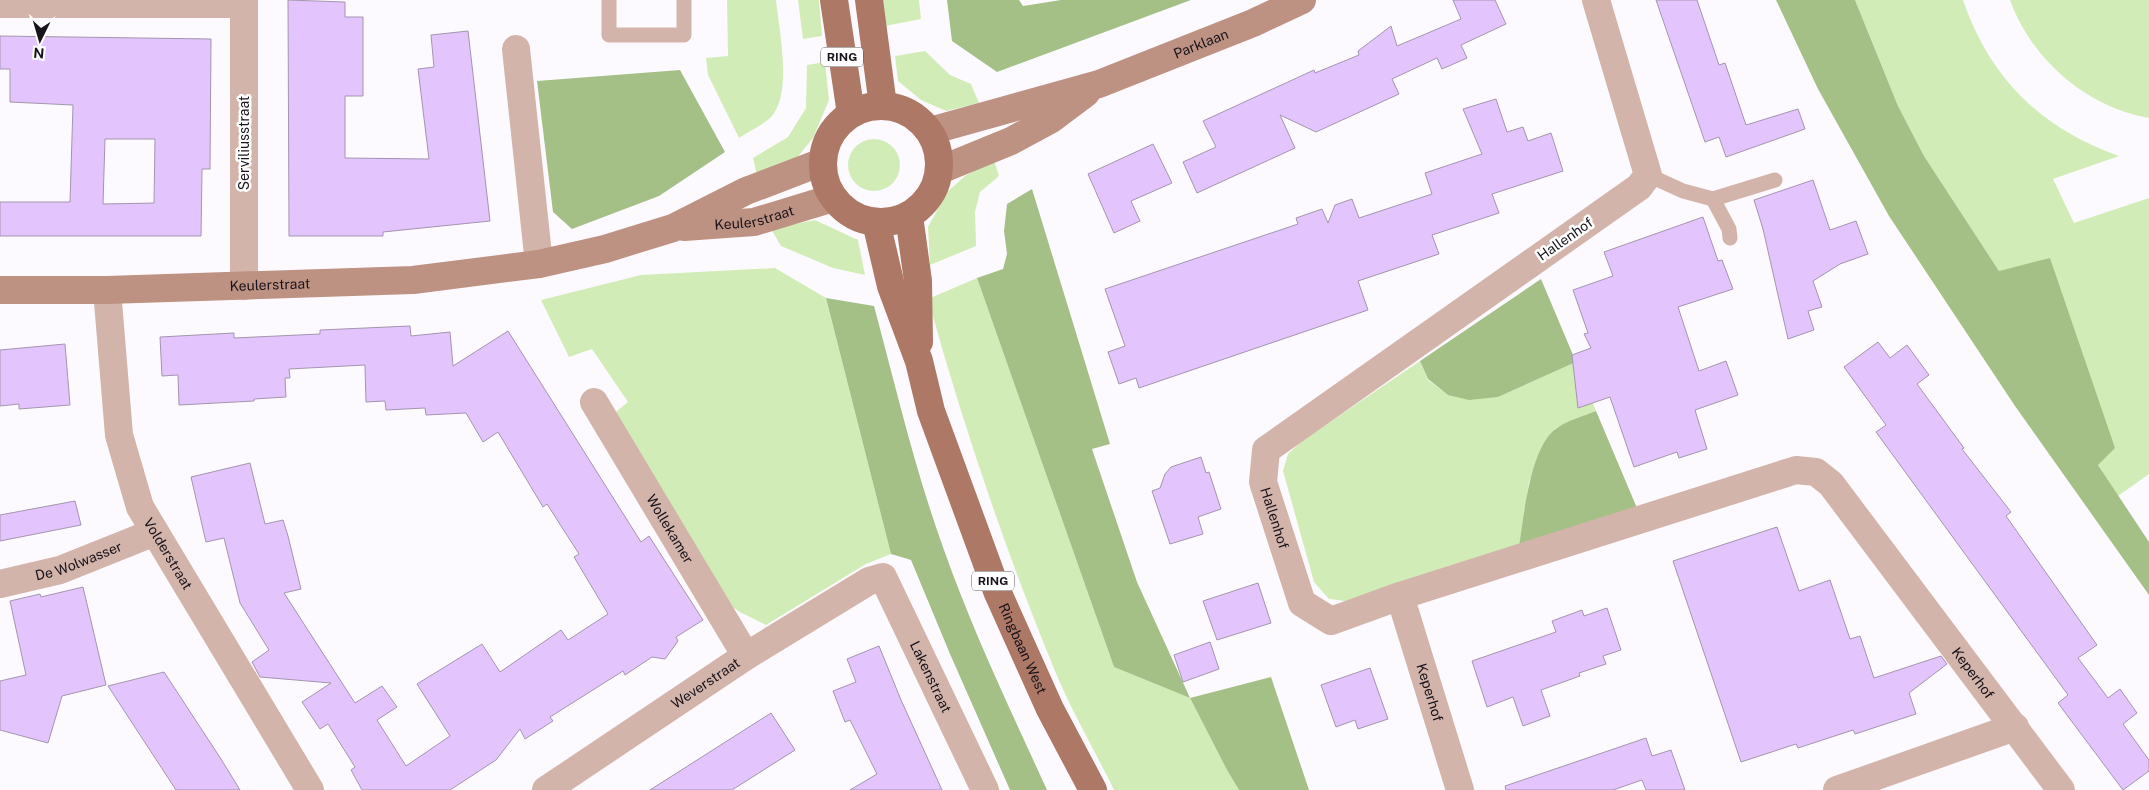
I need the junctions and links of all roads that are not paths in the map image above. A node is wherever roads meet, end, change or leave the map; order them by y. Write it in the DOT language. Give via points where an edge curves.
graph roads {
  1 [pos="609,0"];
  2 [pos="684,0"];
  3 [pos="834,0"];
  4 [pos="869,0"];
  5 [pos="1302,0"];
  6 [pos="1596,0"];
  7 [pos="244,2"];
  8 [pos="0,4"];
  9 [pos="516,49"];
  10 [pos="1099,84"];
  11 [pos="883,106"];
  12 [pos="851,114"];
  13 [pos="930,130"];
  14 [pos="822,162"];
  15 [pos="940,170"];
  16 [pos="1648,175"];
  17 [pos="1775,180"];
  18 [pos="833,198"];
  19 [pos="1713,198"];
  20 [pos="909,216"];
  21 [pos="876,222"];
  22 [pos="673,228"];
  23 [pos="1730,238"];
  24 [pos="539,264"];
  25 [pos="244,286"];
  26 [pos="0,290"];
  27 [pos="107,290"];
  28 [pos="919,361"];
  29 [pos="594,402"];
  30 [pos="1816,472"];
  31 [pos="155,532"];
  32 [pos="869,581"];
  33 [pos="0,584"];
  34 [pos="1400,596"];
  35 [pos="746,656"];
  36 [pos="2015,727"];
  37 [pos="310,790"];
  38 [pos="546,790"];
  39 [pos="985,790"];
  40 [pos="1093,790"];
  41 [pos="1460,790"];
  42 [pos="1836,790"];
  43 [pos="2061,790"];
  1 -- 2 [label="lane" via="609,35 684,35"];
  3 -- 12 [label="main road, RING"];
  4 -- 11 [label="main road, RING"];
  5 -- 10 [label="street, Parklaan" via="1253,23"];
  6 -- 16 [label="street"];
  7 -- 8 [label="street"];
  7 -- 25 [label="street, Serviliusstraat"];
  9 -- 24 [label="street"];
  10 -- 13 [label="street, Parklaan"];
  10 -- 15 [label="street, Parklaan" via="1050,120 1026,133"];
  11 -- 12 [label="main road" via="866,107"];
  11 -- 13 [label="main road" via="909,112"];
  12 -- 14 [label="main road" via="831,135"];
  13 -- 15 [label="main road" via="936,143"];
  14 -- 18 [label="main road" via="825,181"];
  14 -- 22 [label="street, Keulerstraat" via="746,191"];
  15 -- 20 [label="main road" via="930,196"];
  16 -- 19 [label="lane" via="1683,191"];
  16 -- 34 [label="street, Hallenhof" via="1639,187 1266,450 1263,482 1302,603 1331,622"];
  17 -- 19 [label="lane"];
  18 -- 21 [label="main road" via="852,215"];
  18 -- 22 [label="street, Keulerstraat" via="754,222"];
  19 -- 23 [label="lane" via="1729,229"];
  20 -- 21 [label="main road" via="893,222"];
  20 -- 28 [label="main road, Ringbaan West / RING" via="918,281"];
  21 -- 28 [label="main road, Ringbaan West / RING" via="891,286"];
  22 -- 24 [label="street, Keulerstraat" via="605,249"];
  24 -- 25 [label="street, Keulerstraat" via="413,280"];
  25 -- 27 [label="street, Keulerstraat"];
  26 -- 27 [label="street, Keulerstraat"];
  27 -- 31 [label="street, Volderstraat" via="119,436 140,507"];
  28 -- 40 [label="main road, Ringbaan West / RING" via="931,411 997,591 1050,709"];
  29 -- 35 [label="street, Wollekamer"];
  30 -- 34 [label="street, Hallenhof" via="1796,470"];
  30 -- 36 [label="street, Keperhof" via="1832,484"];
  31 -- 33 [label="street, De Wolwasser" via="60,570"];
  31 -- 37 [label="street, Volderstraat"];
  32 -- 35 [label="street, Weverstraat"];
  32 -- 39 [label="street, Lakenstraat" via="883,577"];
  34 -- 41 [label="street, Keperhof"];
  35 -- 38 [label="street, Weverstraat"];
  36 -- 42 [label="street"];
  36 -- 43 [label="street, Keperhof"];
}
